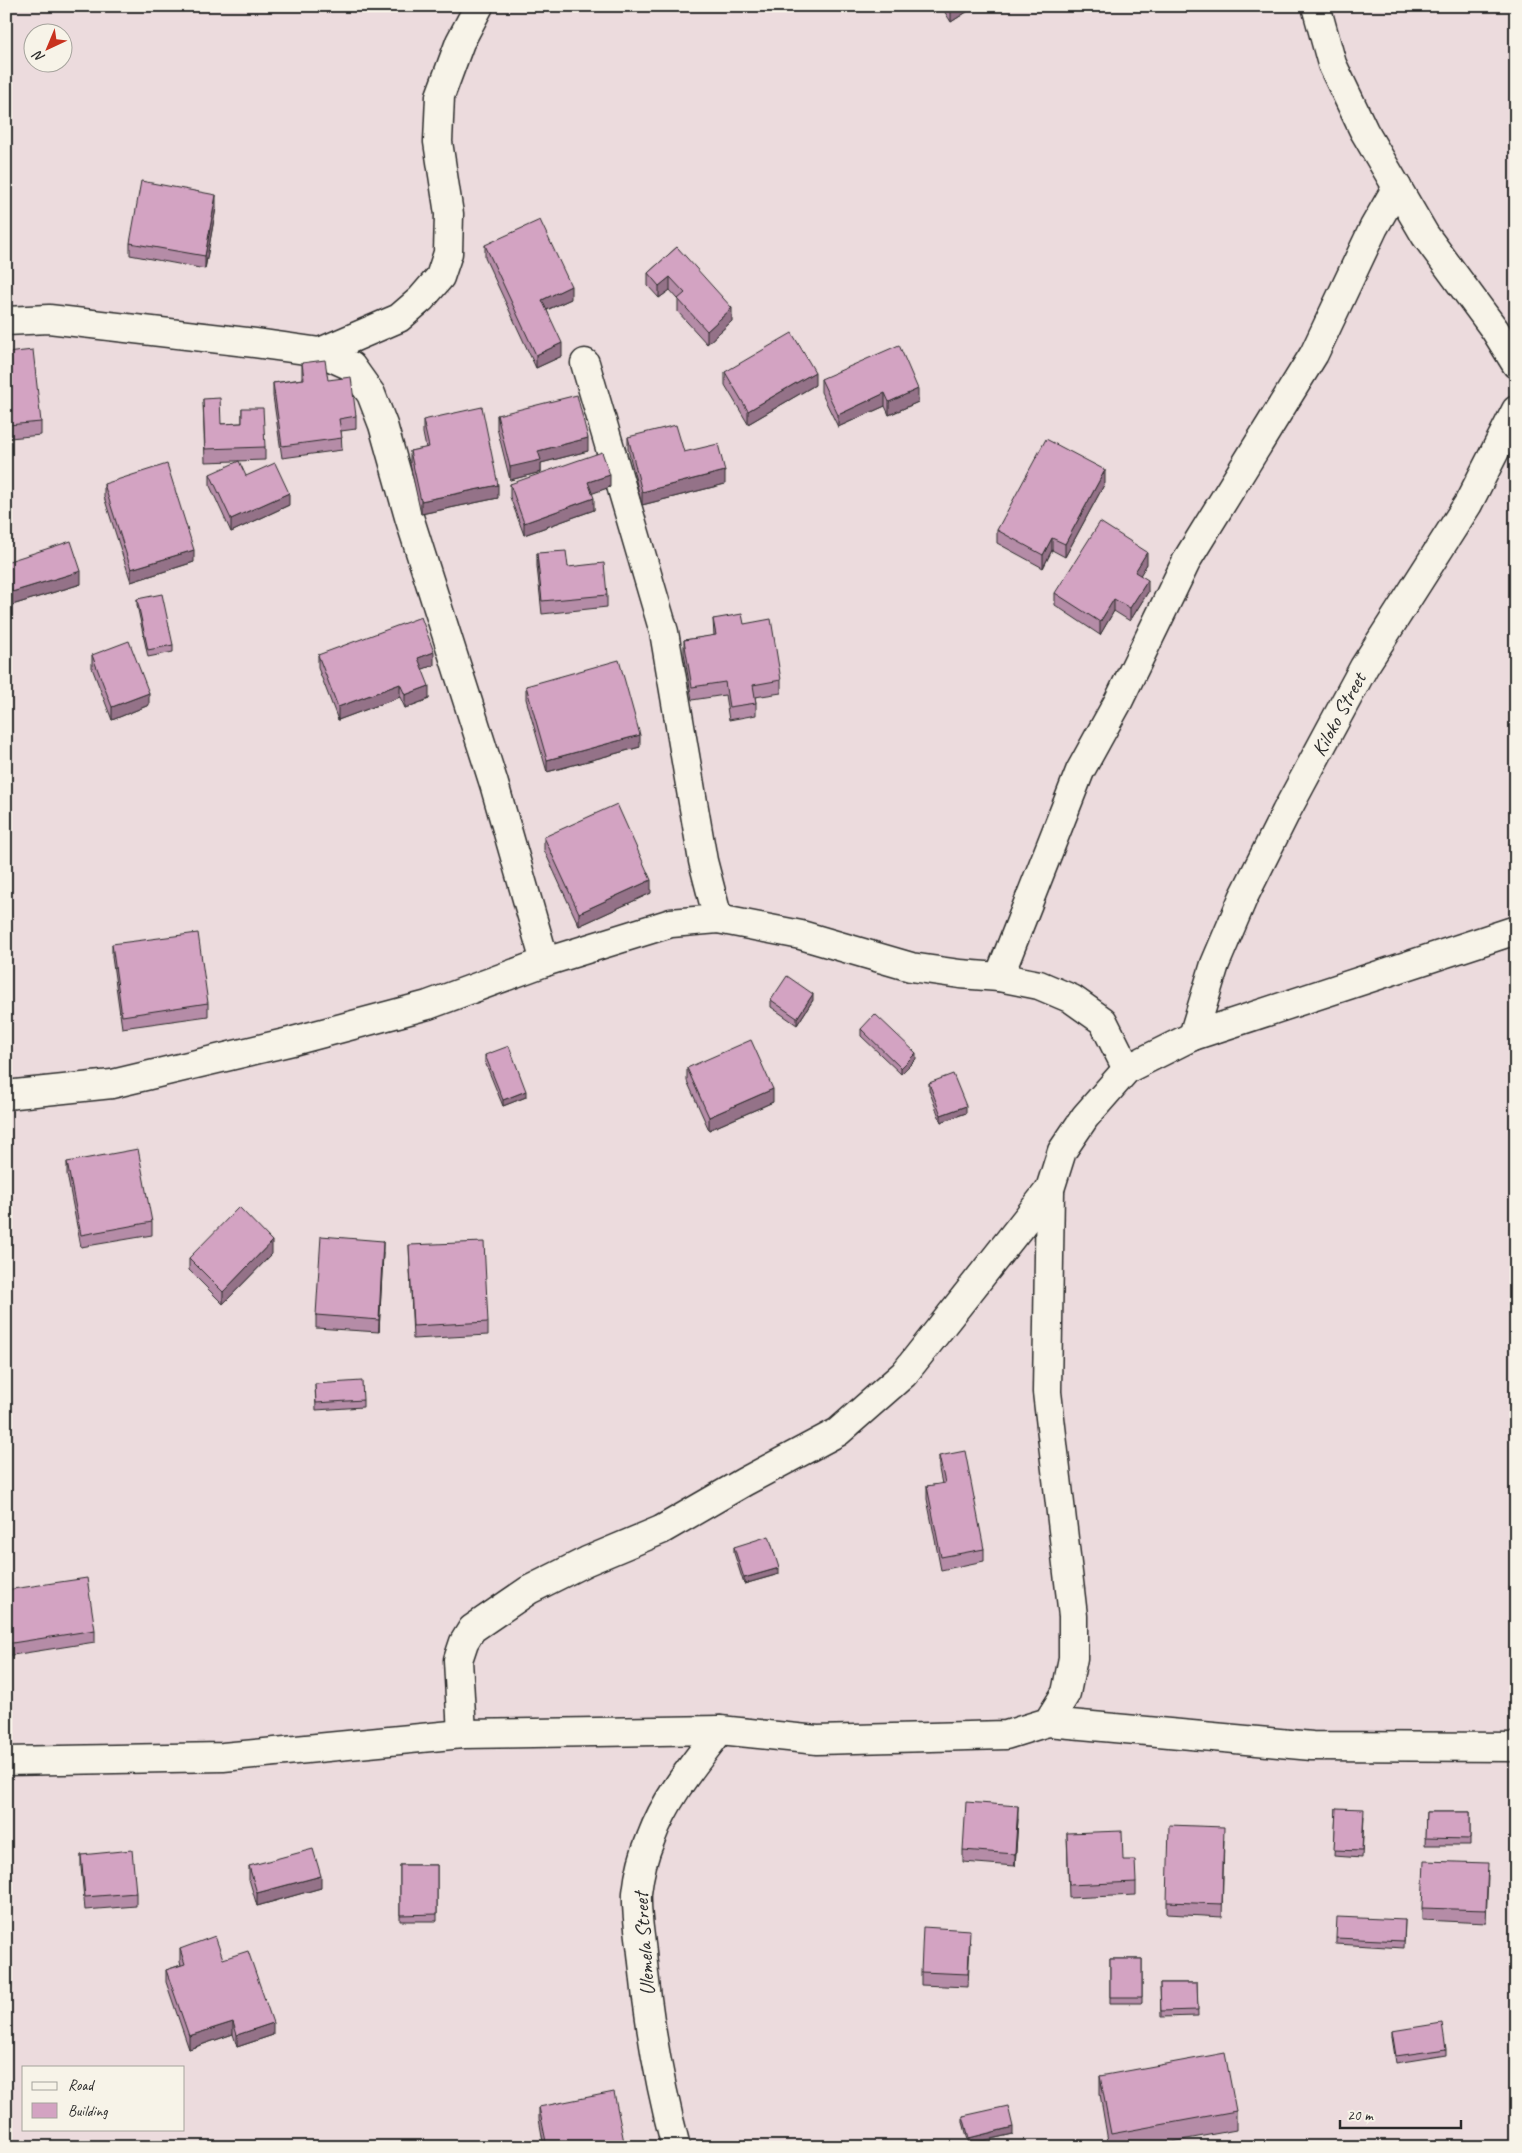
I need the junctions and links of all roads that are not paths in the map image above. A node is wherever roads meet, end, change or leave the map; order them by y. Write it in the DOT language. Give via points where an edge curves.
graph roads {
  1 [pos="479,6"];
  2 [pos="1316,6"];
  3 [pos="1397,187"];
  4 [pos="6,321"];
  5 [pos="320,352"];
  6 [pos="585,364"];
  7 [pos="1516,364"];
  8 [pos="1516,410"];
  9 [pos="718,919"];
  10 [pos="1516,930"];
  11 [pos="545,962"];
  12 [pos="999,977"];
  13 [pos="1193,1036"];
  14 [pos="1127,1068"];
  15 [pos="6,1095"];
  16 [pos="1050,1189"];
  17 [pos="1048,1722"];
  18 [pos="720,1730"];
  19 [pos="462,1734"];
  20 [pos="1516,1748"];
  21 [pos="6,1761"];
  22 [pos="676,2147"];
  1 -- 5 [label="street" via="460,42 440,96 438,142 449,214 448,253 440,277 399,318"];
  2 -- 3 [label="street" via="1332,64 1364,131"];
  3 -- 7 [label="street" via="1425,235"];
  3 -- 12 [label="street" via="1374,226 1314,354 1183,566 1118,702 1080,772"];
  4 -- 5 [label="street" via="49,319"];
  5 -- 11 [label="street" via="351,366 371,394 494,784"];
  6 -- 9 [label="street" via="664,632 703,861"];
  8 -- 13 [label="street, Kiloko Street" via="1468,504 1364,667 1286,812 1214,964"];
  9 -- 11 [label="street" via="671,923"];
  9 -- 12 [label="street" via="802,935 911,967"];
  10 -- 13 [label="street"];
  11 -- 15 [label="street" via="428,1005 284,1043 112,1084"];
  12 -- 14 [label="street" via="1039,985 1072,999 1103,1021"];
  13 -- 14 [label="street"];
  14 -- 16 [label="street" via="1085,1117 1062,1151"];
  16 -- 17 [label="street" via="1047,1392 1073,1616 1073,1658 1066,1693"];
  16 -- 19 [label="street" via="904,1374 838,1432 661,1530 529,1590 472,1629 458,1660"];
  17 -- 18 [label="street" via="1006,1735 816,1740"];
  17 -- 20 [label="street" via="1312,1746"];
  18 -- 19 [label="street"];
  18 -- 22 [label="street, Ulemela Street" via="676,1787 662,1813 644,1859 637,1893 648,2006"];
  19 -- 21 [label="street" via="223,1757"];
}
